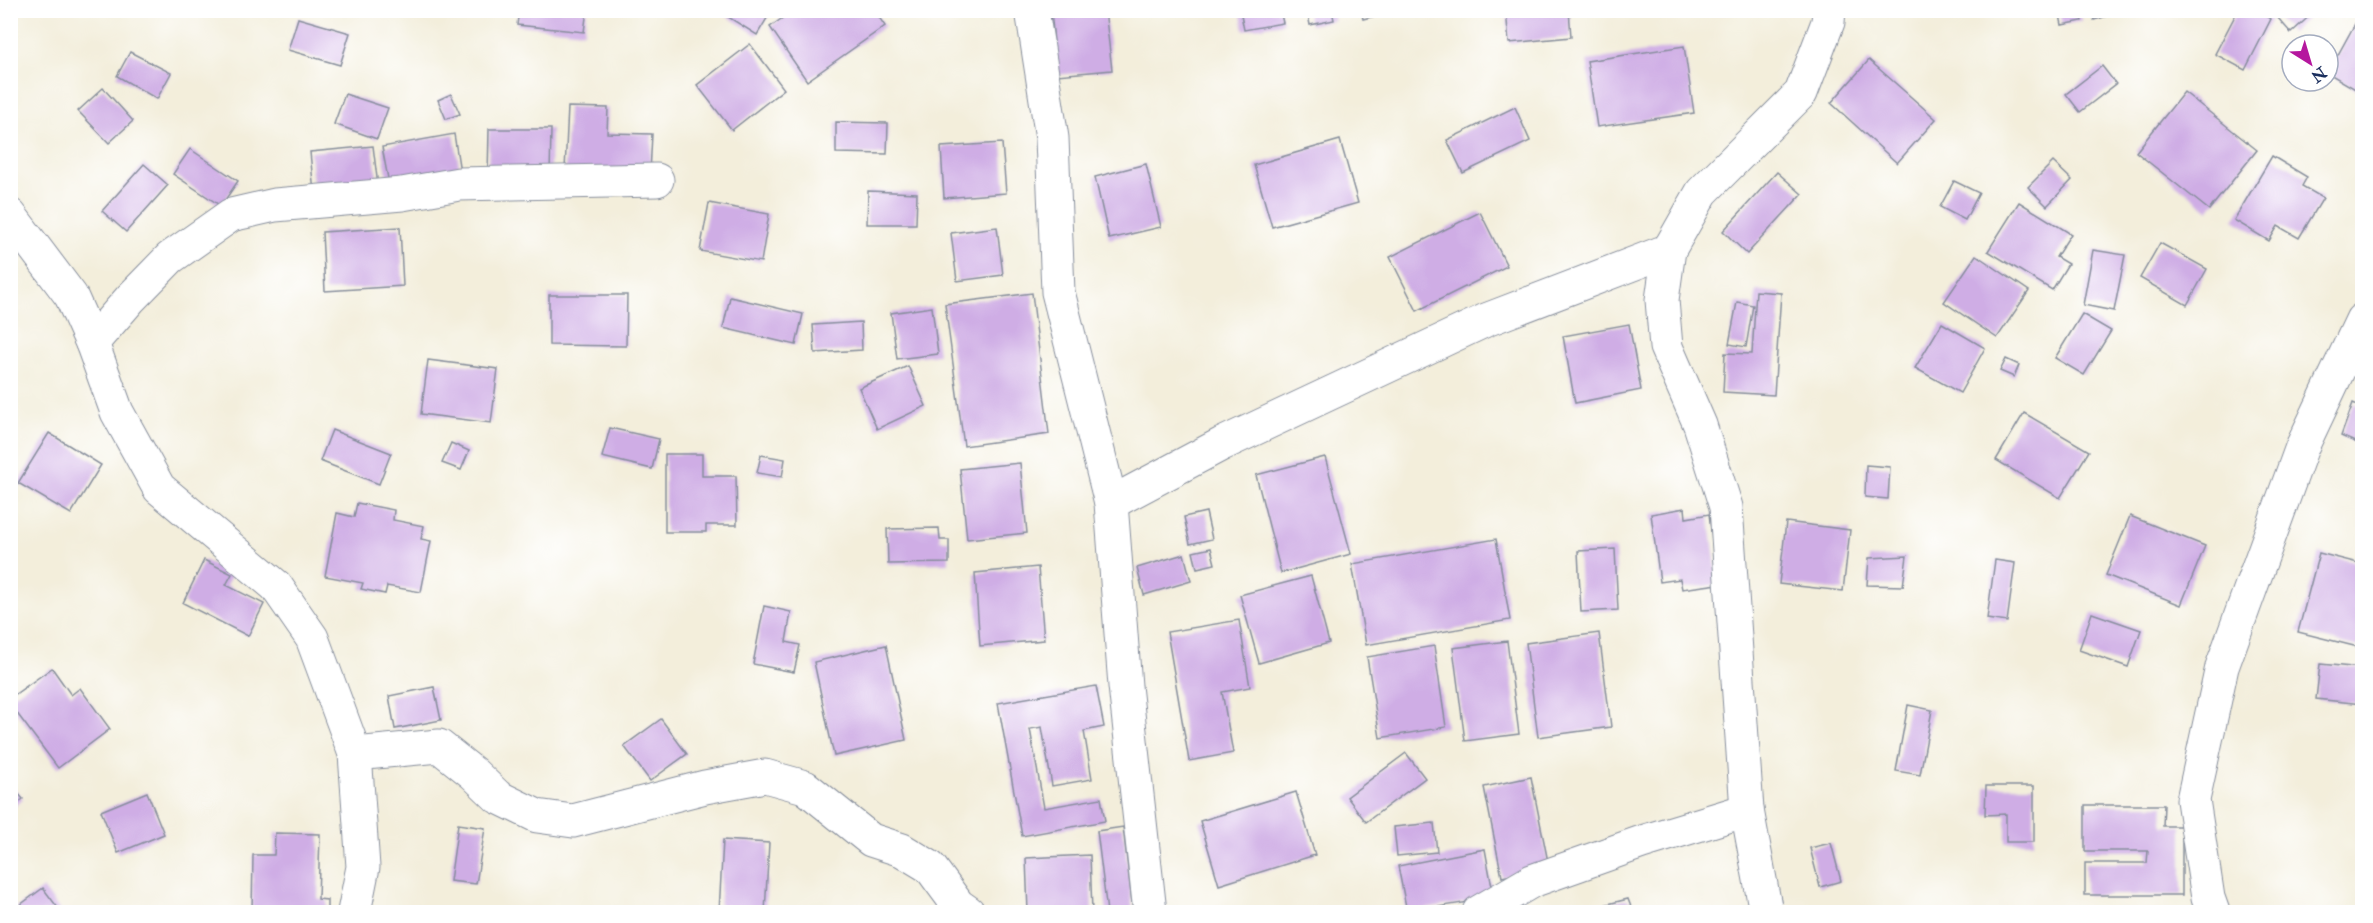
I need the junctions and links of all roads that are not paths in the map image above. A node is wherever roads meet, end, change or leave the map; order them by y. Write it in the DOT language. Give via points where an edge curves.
graph roads {
  1 [pos="1032,10"];
  2 [pos="1829,10"];
  3 [pos="657,180"];
  4 [pos="10,215"];
  5 [pos="1669,250"];
  6 [pos="2362,320"];
  7 [pos="92,343"];
  8 [pos="1111,503"];
  9 [pos="356,754"];
  10 [pos="1747,810"];
  11 [pos="354,912"];
  12 [pos="968,912"];
  13 [pos="1150,912"];
  14 [pos="1479,912"];
  15 [pos="1766,912"];
  16 [pos="2213,912"];
  1 -- 8 [label="street" via="1052,138 1058,292"];
  2 -- 5 [label="street" via="1801,93 1702,192"];
  3 -- 7 [label="street" via="459,184 402,194 275,205 231,215 170,258"];
  4 -- 7 [label="street" via="71,297"];
  5 -- 8 [label="street" via="1486,320 1222,444"];
  5 -- 10 [label="street" via="1662,300 1666,347 1700,425 1725,507"];
  6 -- 16 [label="street" via="2302,447 2222,667 2193,800"];
  7 -- 9 [label="street" via="117,412 159,488 276,586 312,638"];
  8 -- 13 [label="street" via="1125,686"];
  9 -- 11 [label="street" via="363,867"];
  9 -- 12 [label="street" via="439,746 498,797 537,816 573,821 765,776 805,787 871,840 902,850 930,867 958,905"];
  10 -- 14 [label="street" via="1532,881"];
  10 -- 15 [label="street"];
}
